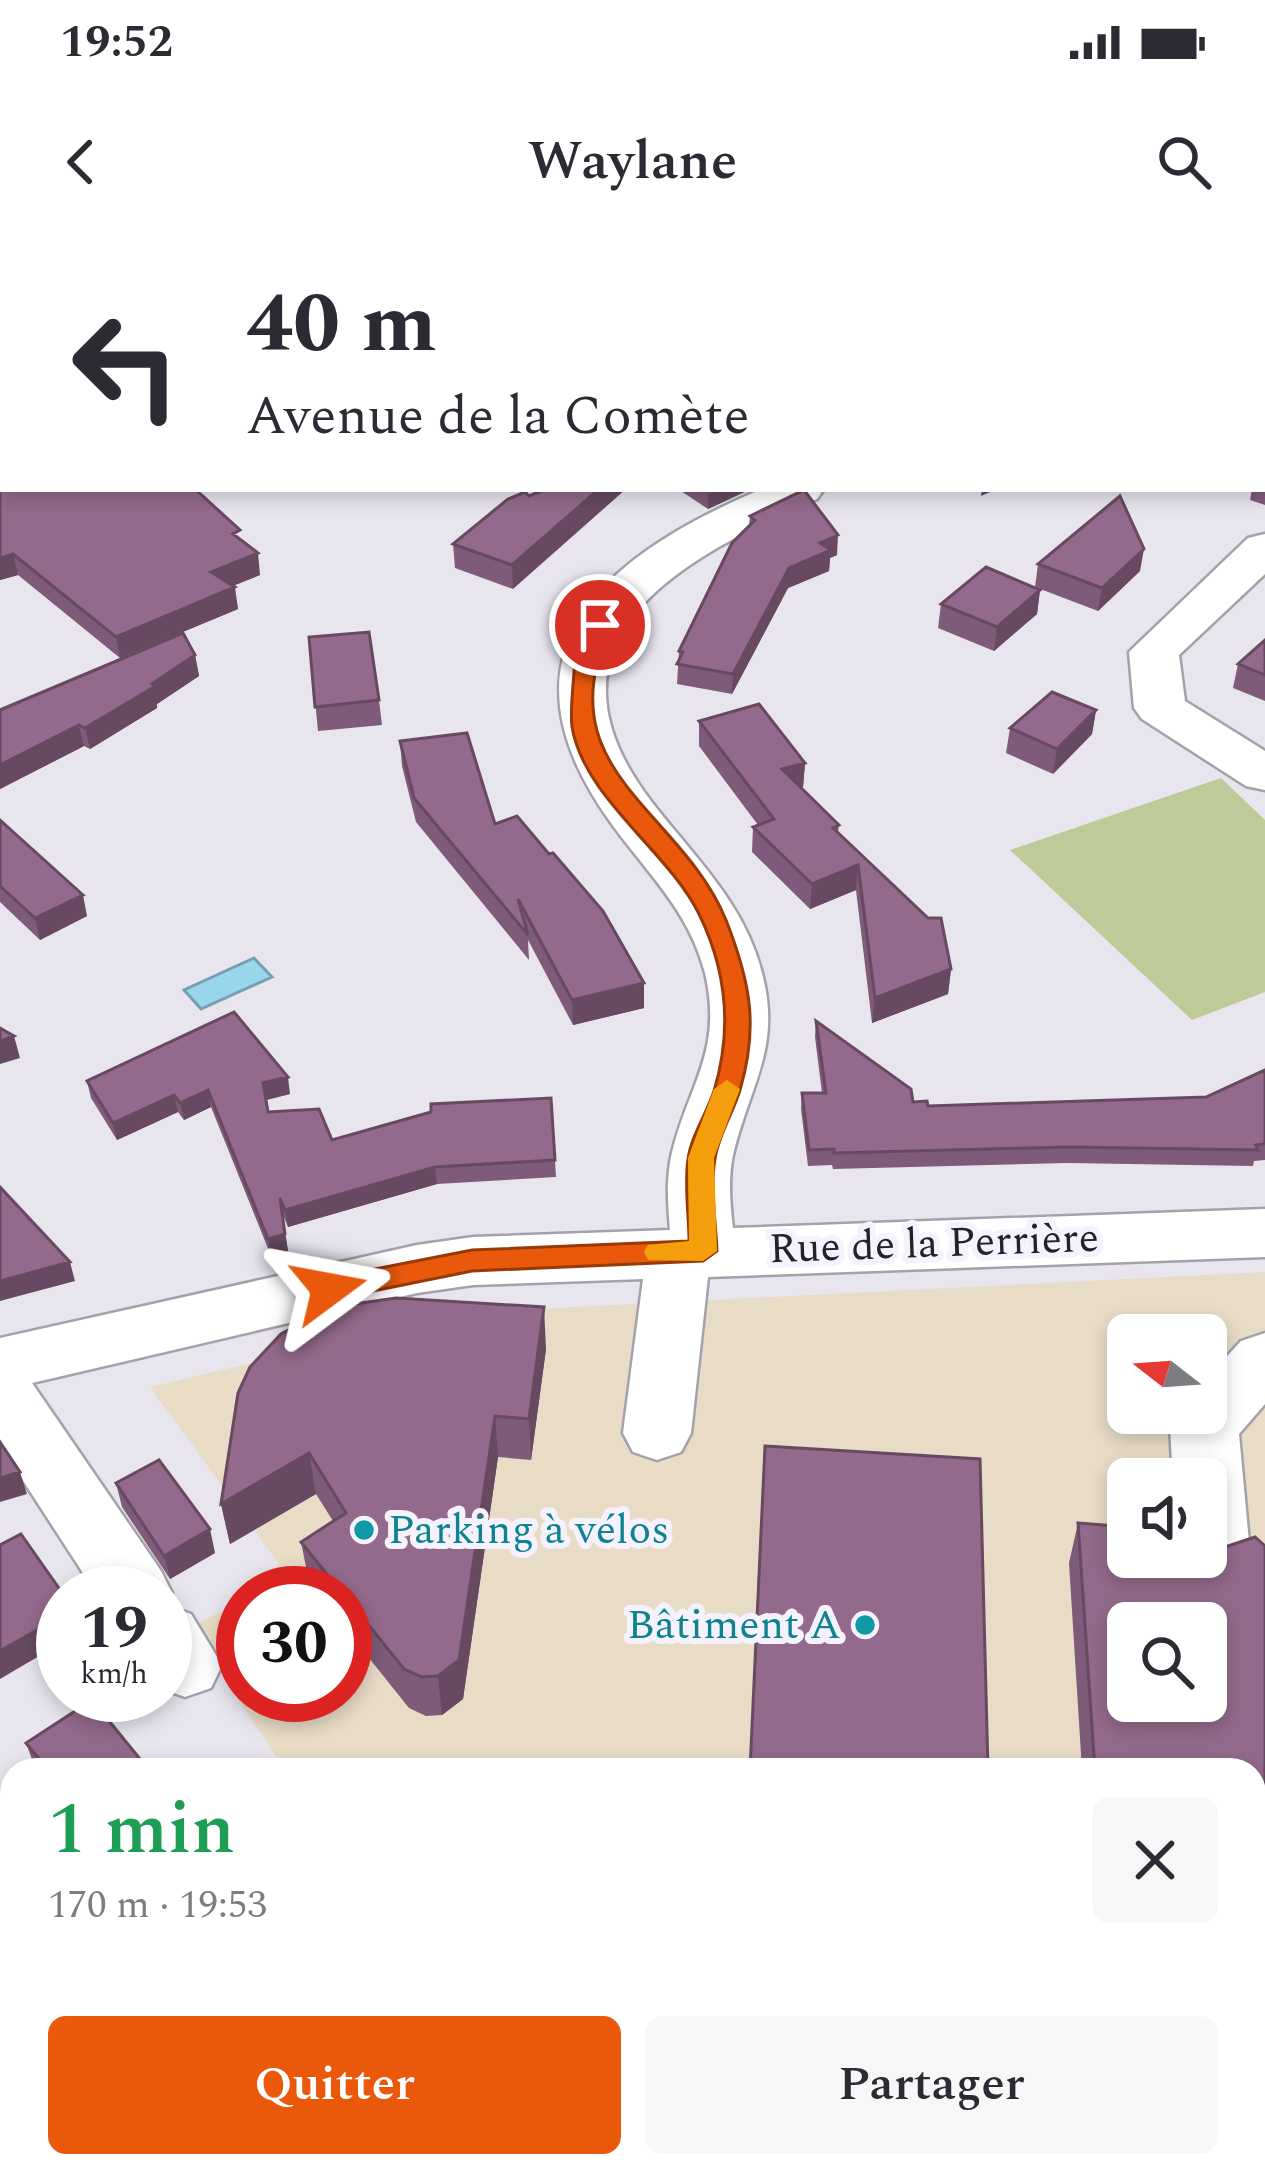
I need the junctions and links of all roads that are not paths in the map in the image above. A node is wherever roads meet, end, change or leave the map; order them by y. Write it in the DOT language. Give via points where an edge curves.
graph roads {
  1 [pos="794,492"];
  2 [pos="1265,548"];
  3 [pos="1265,774"];
  4 [pos="1257,1234"];
  5 [pos="691,1251"];
  6 [pos="1265,1359"];
  7 [pos="18,1368"];
  8 [pos="657,1432"];
  9 [pos="1206,1458"];
  10 [pos="122,1566"];
  1 -- 5 [label="street" via="652,566 621,594 585,658 584,728 604,775 711,913 736,980 739,1039 701,1158"];
  2 -- 3 [label="street" via="1154,652 1160,708"];
  4 -- 5 [label="street, Rue de la Perrière"];
  5 -- 7 [label="street, Rue de la Perrière" via="417,1269"];
  5 -- 8 [label="street"];
  6 -- 9 [label="street" via="1204,1427"];
  7 -- 10 [label="street"];
}
